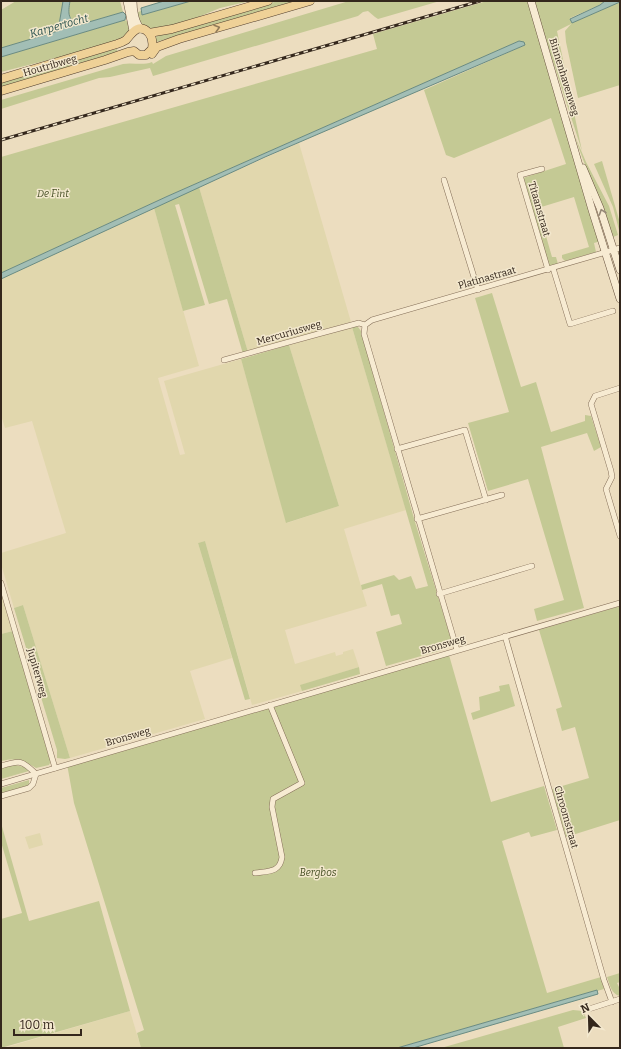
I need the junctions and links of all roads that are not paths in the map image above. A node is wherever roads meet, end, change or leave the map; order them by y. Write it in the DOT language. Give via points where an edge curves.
graph roads {
  1 [pos="127,1"];
  2 [pos="133,1"];
  3 [pos="268,1"];
  4 [pos="310,1"];
  5 [pos="532,1"];
  6 [pos="133,35"];
  7 [pos="150,35"];
  8 [pos="153,49"];
  9 [pos="132,54"];
  10 [pos="1,79"];
  11 [pos="1,91"];
  12 [pos="578,159"];
  13 [pos="542,169"];
  14 [pos="444,180"];
  15 [pos="617,249"];
  16 [pos="606,252"];
  17 [pos="550,269"];
  18 [pos="620,270"];
  19 [pos="478,290"];
  20 [pos="620,299"];
  21 [pos="613,311"];
  22 [pos="365,325"];
  23 [pos="224,360"];
  24 [pos="620,388"];
  25 [pos="397,449"];
  26 [pos="502,495"];
  27 [pos="486,500"];
  28 [pos="417,519"];
  29 [pos="620,536"];
  30 [pos="532,566"];
  31 [pos="1,583"];
  32 [pos="440,594"];
  33 [pos="620,603"];
  34 [pos="505,636"];
  35 [pos="456,650"];
  36 [pos="270,705"];
  37 [pos="1,766"];
  38 [pos="55,768"];
  39 [pos="36,774"];
  40 [pos="1,784"];
  41 [pos="1,796"];
  42 [pos="255,874"];
  43 [pos="620,999"];
  44 [pos="612,1002"];
  45 [pos="589,1009"];
  1 -- 6 [label="main road"];
  2 -- 6 [label="main road" via="138,26"];
  3 -- 7 [label="main road"];
  8 -- 4 [label="main road, one-way"];
  5 -- 12 [label="main road, Binnenhavenweg"];
  6 -- 7 [label="main road"];
  6 -- 9 [label="main road"];
  6 -- 10 [label="main road, Houtribweg" via="118,47"];
  7 -- 8 [label="main road"];
  8 -- 9 [label="main road" via="150,57 144,59"];
  9 -- 11 [label="main road, Houtribweg"];
  15 -- 12 [label="main road, Binnenhavenweg, one-way"];
  12 -- 16 [label="main road, Binnenhavenweg"];
  13 -- 17 [label="street, Titaanstraat" via="520,175"];
  14 -- 19 [label="street"];
  15 -- 16 [label="street, Platinastraat"];
  15 -- 18 [label="main road, Binnenhavenweg"];
  16 -- 17 [label="street, Platinastraat"];
  16 -- 20 [label="main road, Binnenhavenweg"];
  17 -- 19 [label="street, Platinastraat"];
  17 -- 21 [label="street, Titaanstraat" via="570,324"];
  19 -- 22 [label="street, Platinastraat" via="372,320"];
  22 -- 23 [label="street, Mercuriusweg" via="359,323"];
  22 -- 25 [label="street" via="364,334"];
  24 -- 29 [label="street" via="596,396 591,404 611,471 612,477 606,489"];
  25 -- 27 [label="street" via="465,430"];
  25 -- 28 [label="street"];
  26 -- 27 [label="street"];
  27 -- 28 [label="street"];
  28 -- 32 [label="street"];
  30 -- 32 [label="street"];
  31 -- 38 [label="street, Jupiterweg"];
  32 -- 35 [label="street"];
  33 -- 34 [label="street, Bronsweg"];
  34 -- 35 [label="street, Bronsweg"];
  34 -- 44 [label="street, Chroomstraat"];
  35 -- 36 [label="street, Bronsweg"];
  36 -- 38 [label="street, Bronsweg"];
  36 -- 42 [label="street" via="302,783 273,799 281,864 275,870"];
  37 -- 39 [label="street" via="17,761 27,765"];
  38 -- 39 [label="street, Bronsweg"];
  39 -- 40 [label="street, Bronsweg"];
  39 -- 41 [label="street" via="29,788"];
  43 -- 44 [label="street"];
  44 -- 45 [label="street"];
}
